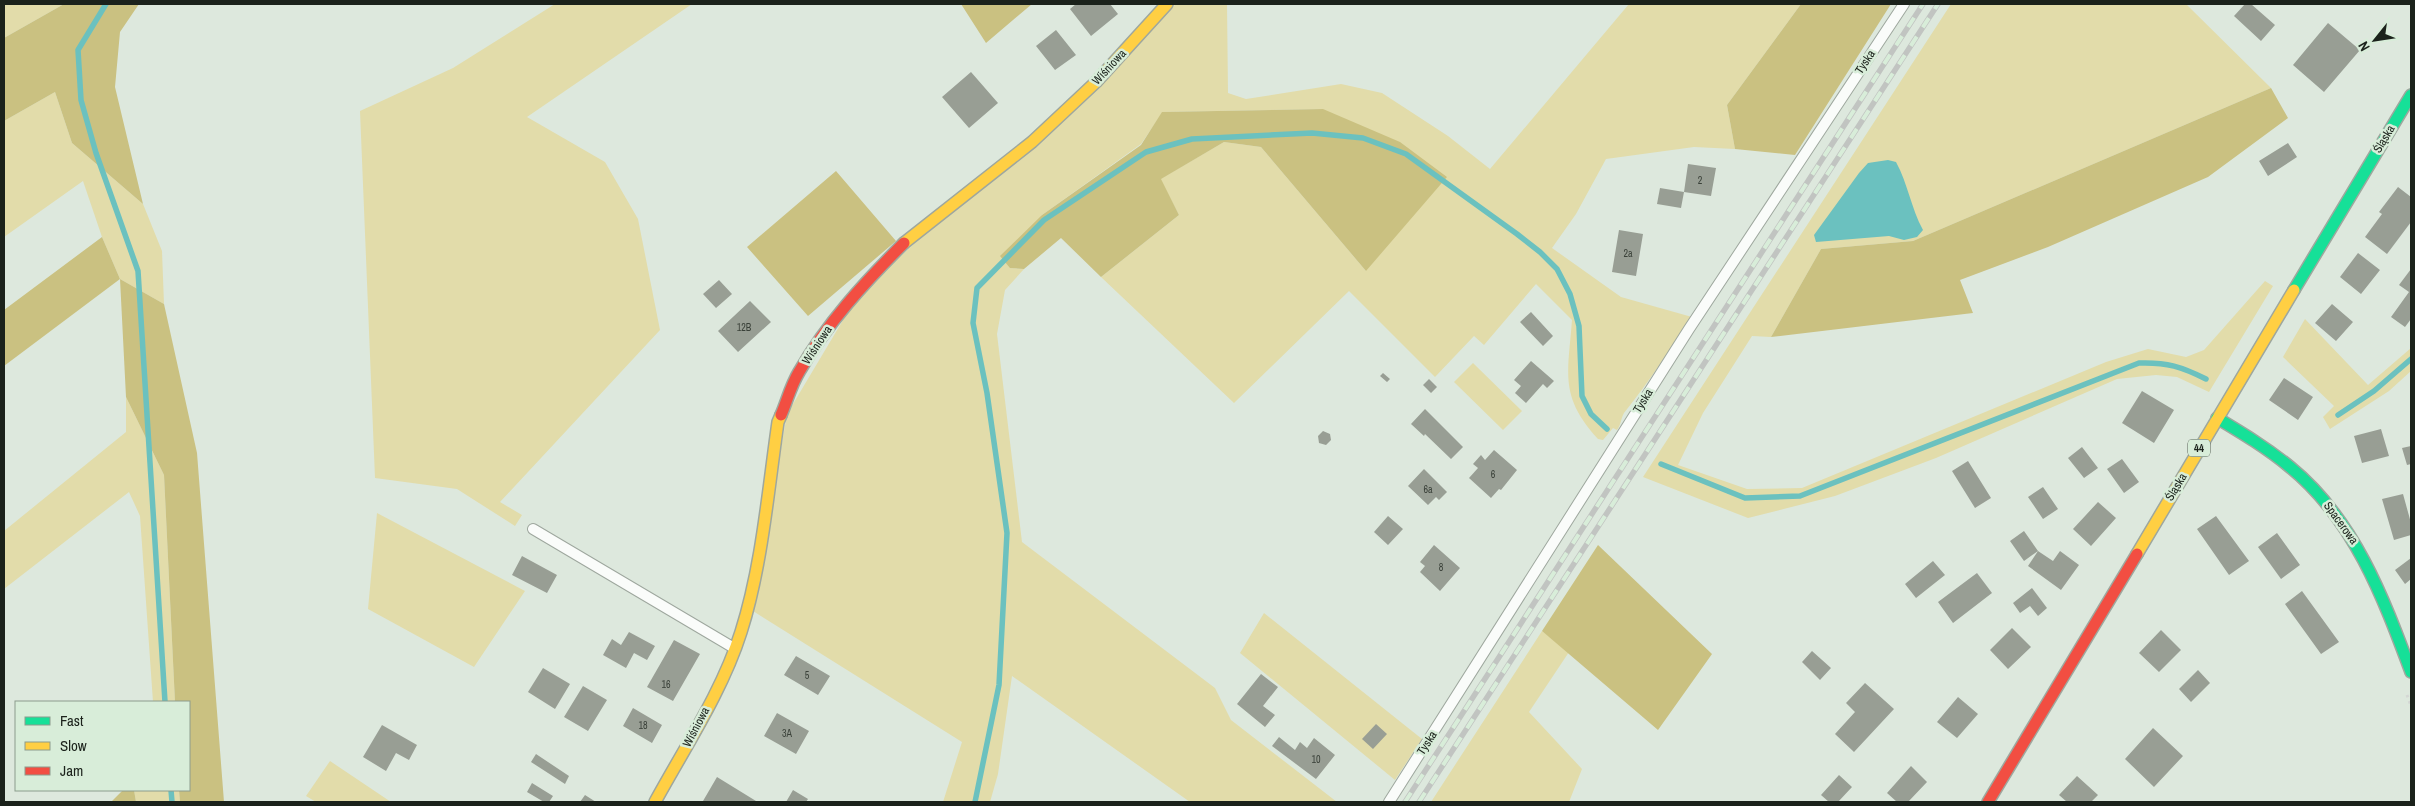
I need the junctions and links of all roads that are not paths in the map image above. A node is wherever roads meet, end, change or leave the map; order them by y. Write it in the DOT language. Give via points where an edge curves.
graph roads {
  1 [pos="1167,4"];
  2 [pos="1904,4"];
  3 [pos="2411,95"];
  4 [pos="2217,418"];
  5 [pos="533,528"];
  6 [pos="734,648"];
  7 [pos="2411,672"];
  8 [pos="655,802"];
  9 [pos="1389,802"];
  10 [pos="1988,802"];
  1 -- 6 [label="street, Wiśniowa" via="1096,82 1032,142 911,236 859,288 827,329 798,373 778,422 758,557"];
  2 -- 9 [label="lane, Tyska" via="1689,329"];
  3 -- 4 [label="street, Śląska / 44"];
  4 -- 7 [label="street, Spacerowa" via="2282,458 2314,488 2346,526 2378,584"];
  4 -- 10 [label="street, Śląska / 44"];
  5 -- 6 [label="lane"];
  6 -- 8 [label="street, Wiśniowa" via="720,683"];
}
